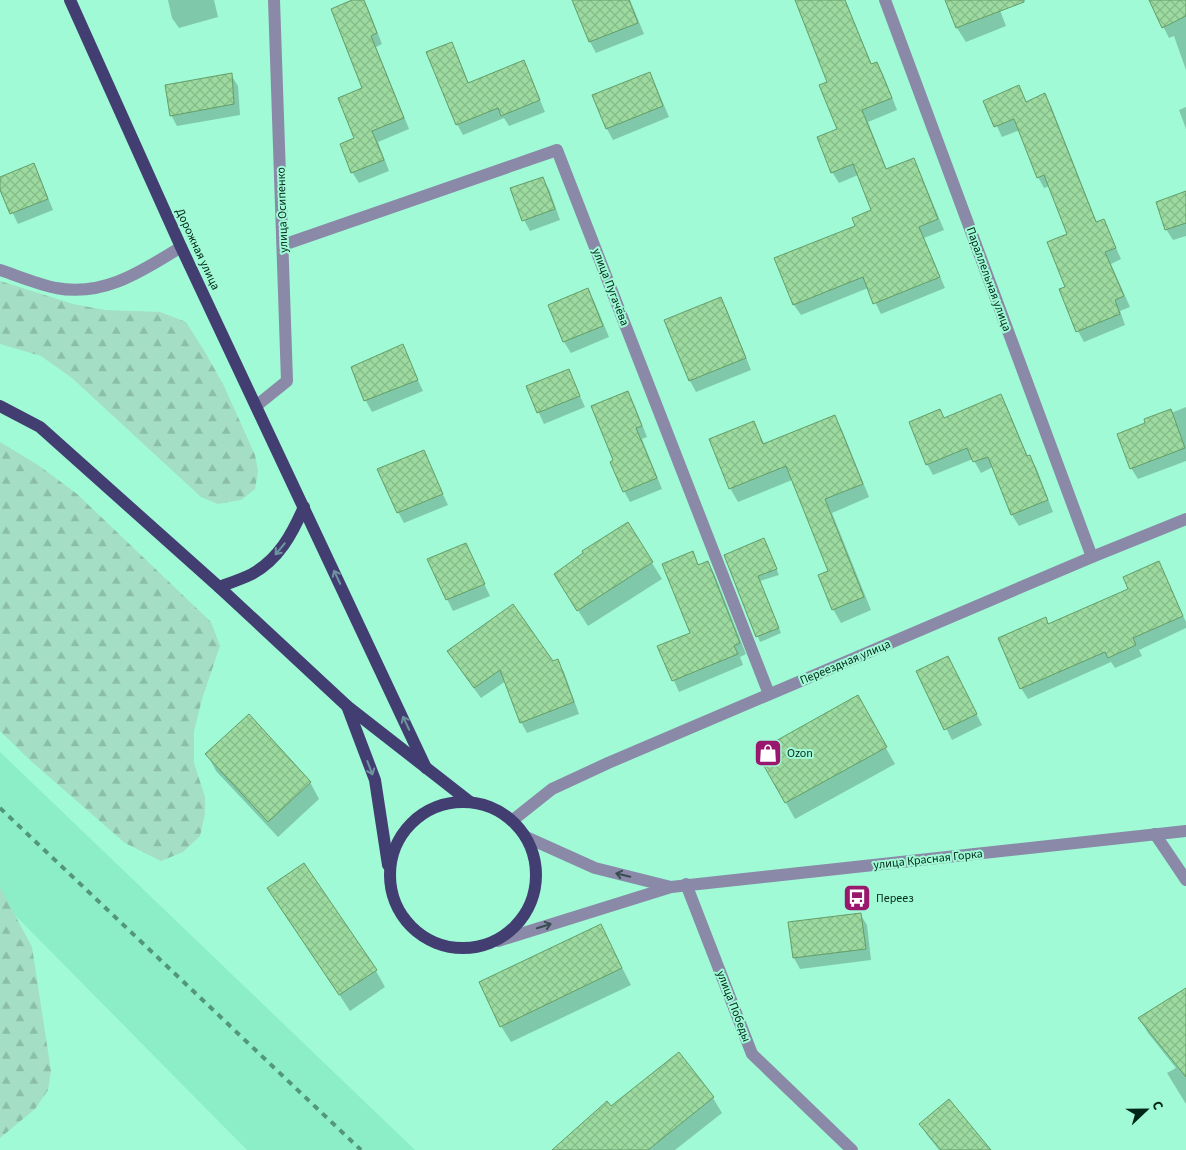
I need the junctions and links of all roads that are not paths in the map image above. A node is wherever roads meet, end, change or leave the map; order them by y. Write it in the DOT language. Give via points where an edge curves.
graph roads {
  1 [pos="70,0"];
  2 [pos="274,0"];
  3 [pos="885,0"];
  4 [pos="283,245"];
  5 [pos="182,248"];
  6 [pos="0,270"];
  7 [pos="0,406"];
  8 [pos="256,406"];
  9 [pos="304,507"];
  10 [pos="1186,520"];
  11 [pos="1092,557"];
  12 [pos="219,587"];
  13 [pos="769,694"];
  14 [pos="347,706"];
  15 [pos="426,768"];
  16 [pos="470,802"];
  17 [pos="513,820"];
  18 [pos="1186,831"];
  19 [pos="1155,834"];
  20 [pos="526,837"];
  21 [pos="389,875"];
  22 [pos="1186,880"];
  23 [pos="686,884"];
  24 [pos="671,887"];
  25 [pos="498,941"];
  26 [pos="852,1150"];
  1 -- 5 [label="main road, Дорожная улица"];
  2 -- 4 [label="street, улица Осипенко"];
  3 -- 11 [label="street, Параллельная улица"];
  4 -- 8 [label="street, улица Осипенко" via="287,381"];
  4 -- 13 [label="street, улица Пугачёва" via="557,150"];
  5 -- 6 [label="street" via="112,285 76,290 55,288"];
  5 -- 8 [label="main road, Дорожная улица"];
  7 -- 12 [label="main road" via="40,427"];
  8 -- 9 [label="main road, Дорожная улица"];
  9 -- 12 [label="main road, one-way" via="281,551 250,575"];
  15 -- 9 [label="main road, Дорожная улица, one-way"];
  10 -- 11 [label="street, Переездная улица"];
  11 -- 13 [label="street, Переездная улица"];
  12 -- 14 [label="main road"];
  13 -- 17 [label="street, Переездная улица" via="552,789"];
  14 -- 15 [label="main road"];
  14 -- 21 [label="main road, one-way" via="375,780"];
  15 -- 16 [label="main road"];
  16 -- 17 [label="main road" via="495,808"];
  16 -- 21 [label="main road" via="445,803 421,814 406,828 394,850"];
  17 -- 20 [label="main road"];
  18 -- 19 [label="street, улица Красная Горка"];
  19 -- 22 [label="street"];
  19 -- 23 [label="street, улица Красная Горка"];
  24 -- 20 [label="street, one-way" via="595,868"];
  20 -- 25 [label="main road" via="535,857 537,879 532,903 518,925"];
  21 -- 25 [label="main road" via="394,900 406,922 425,938 449,948 474,948"];
  23 -- 24 [label="street, улица Красная Горка"];
  23 -- 26 [label="street, улица Победы" via="752,1054"];
  25 -- 24 [label="street, улица Красная Горка, one-way"];
}
